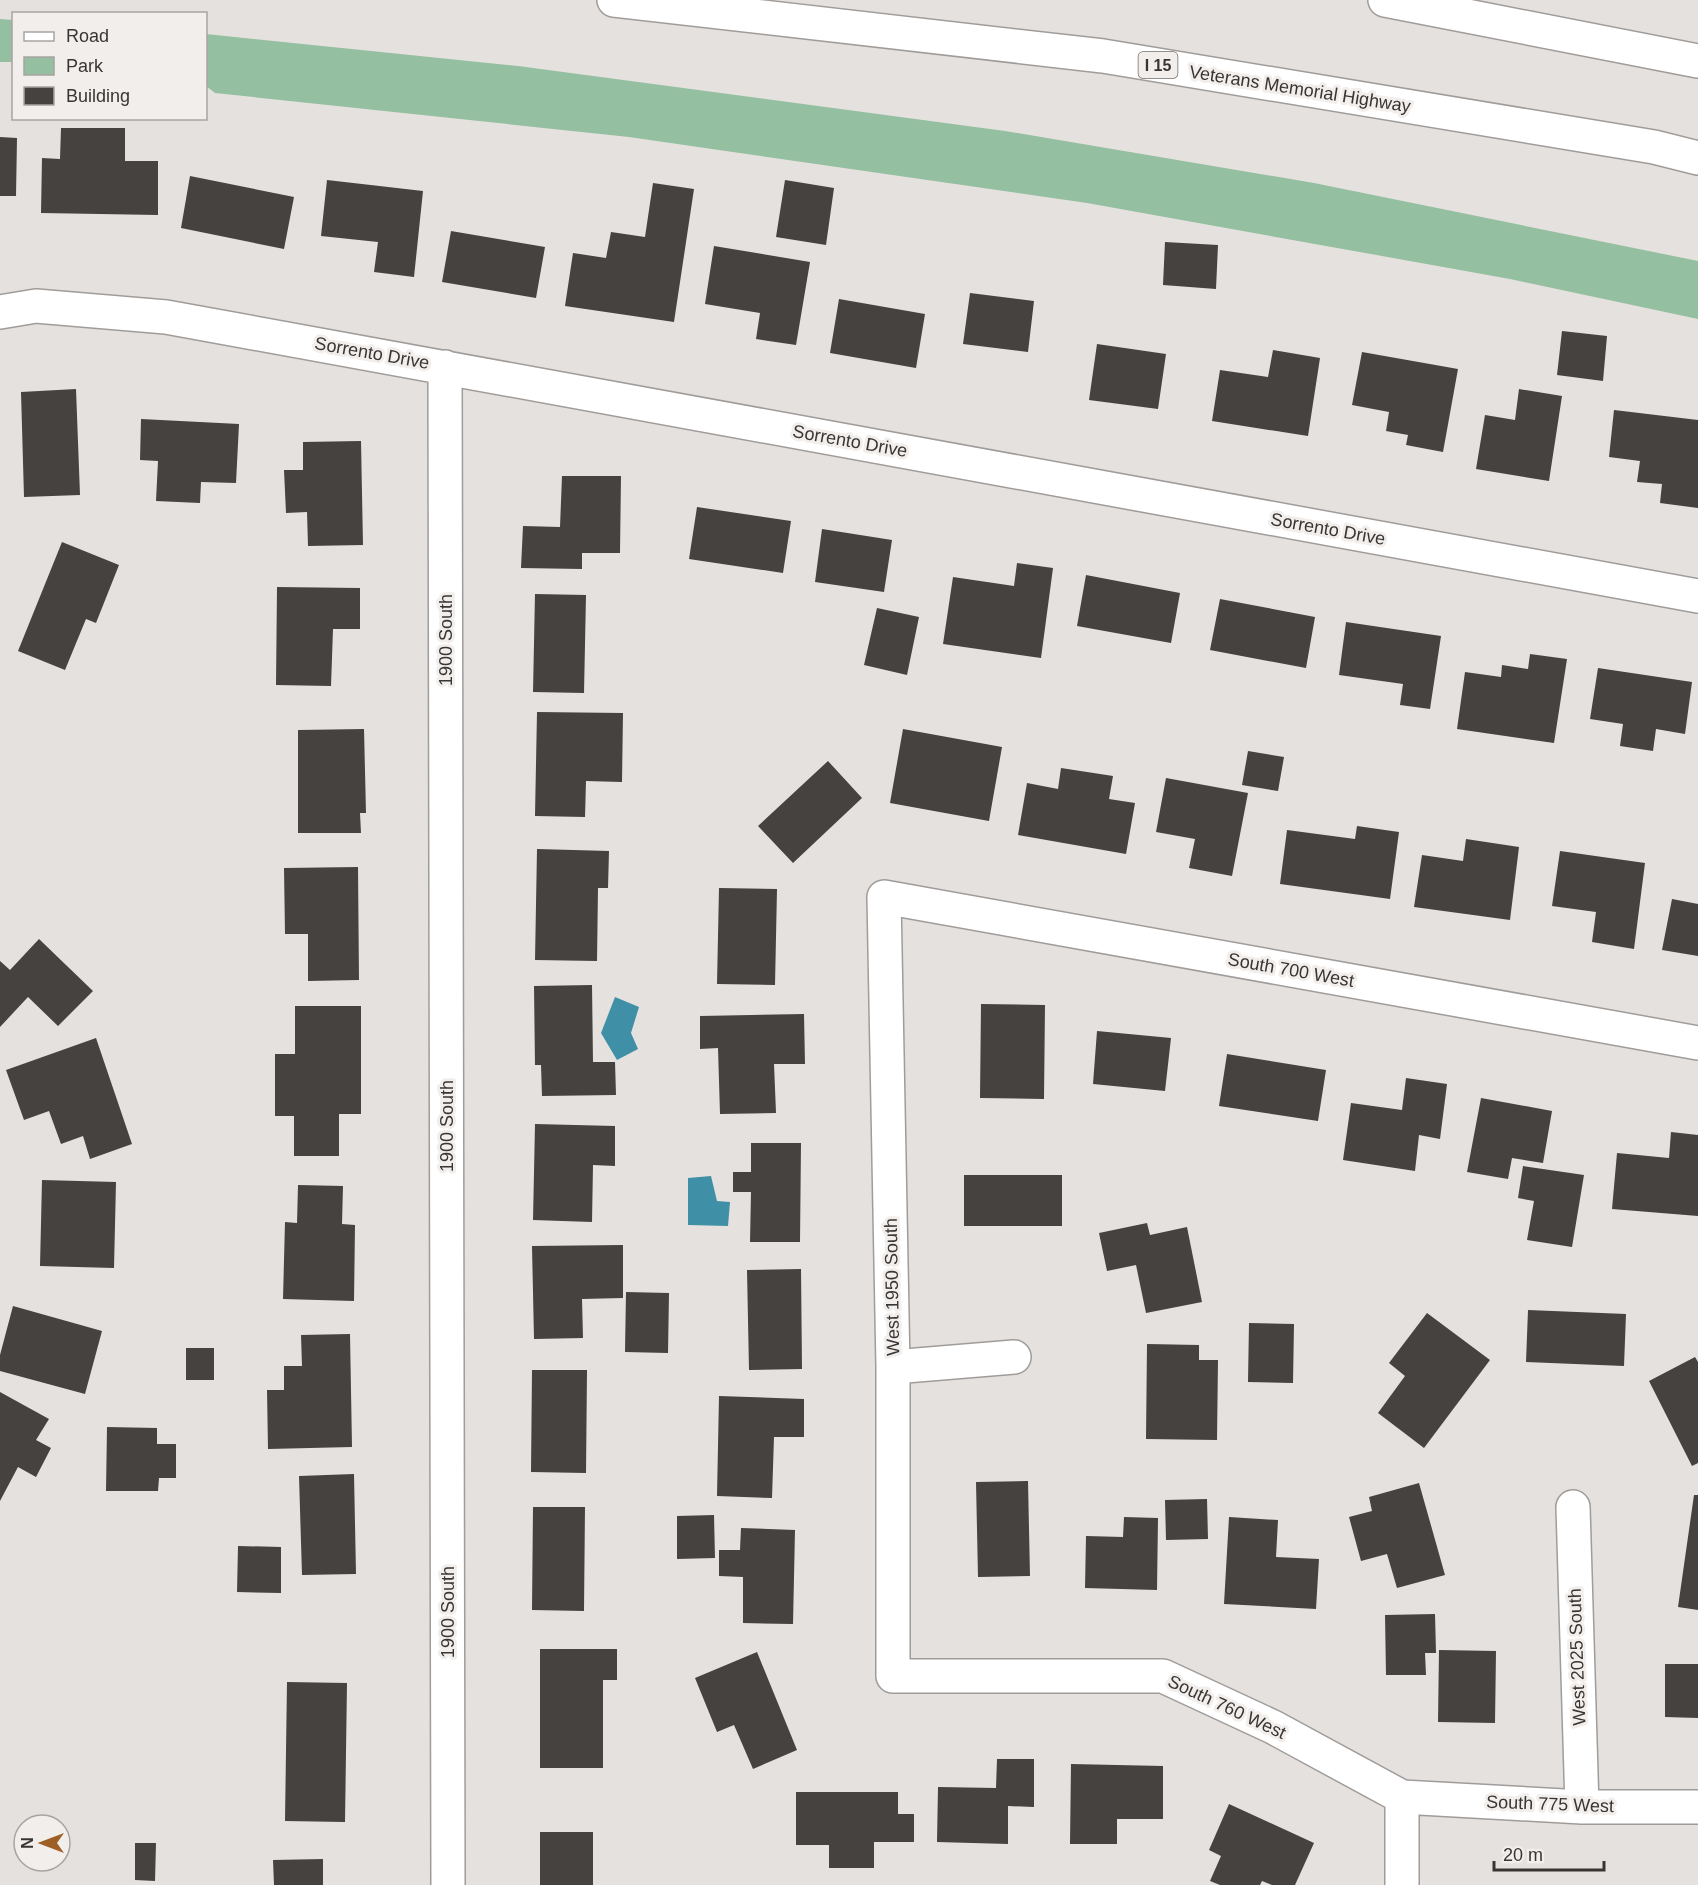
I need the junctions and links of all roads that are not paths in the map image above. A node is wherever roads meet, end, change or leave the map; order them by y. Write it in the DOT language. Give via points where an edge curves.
graph roads {
  1 [pos="614,0"];
  2 [pos="1385,0"];
  3 [pos="1698,61"];
  4 [pos="1698,158"];
  5 [pos="0,312"];
  6 [pos="445,367"];
  7 [pos="1698,597"];
  8 [pos="884,897"];
  9 [pos="1698,1043"];
  10 [pos="1014,1357"];
  11 [pos="893,1367"];
  12 [pos="1573,1507"];
  13 [pos="893,1677"];
  14 [pos="1402,1797"];
  15 [pos="1582,1807"];
  16 [pos="1698,1807"];
  17 [pos="448,1885"];
  18 [pos="1402,1885"];
  1 -- 4 [label="main road, Veterans Memorial Highway / I 15" via="1103,56 1654,147"];
  2 -- 3 [label="main road"];
  5 -- 6 [label="main road, Sorrento Drive" via="36,306 166,316"];
  6 -- 7 [label="main road, Sorrento Drive"];
  6 -- 17 [label="main road, 1900 South"];
  8 -- 9 [label="main road, South 700 West"];
  8 -- 11 [label="main road, West 1950 South"];
  10 -- 11 [label="main road"];
  11 -- 13 [label="main road, West 1950 South"];
  12 -- 15 [label="main road, West 2025 South"];
  13 -- 14 [label="main road, South 760 West" via="1163,1677 1273,1727"];
  14 -- 15 [label="main road, South 775 West"];
  14 -- 18 [label="main road"];
  15 -- 16 [label="main road, South 775 West"];
}
